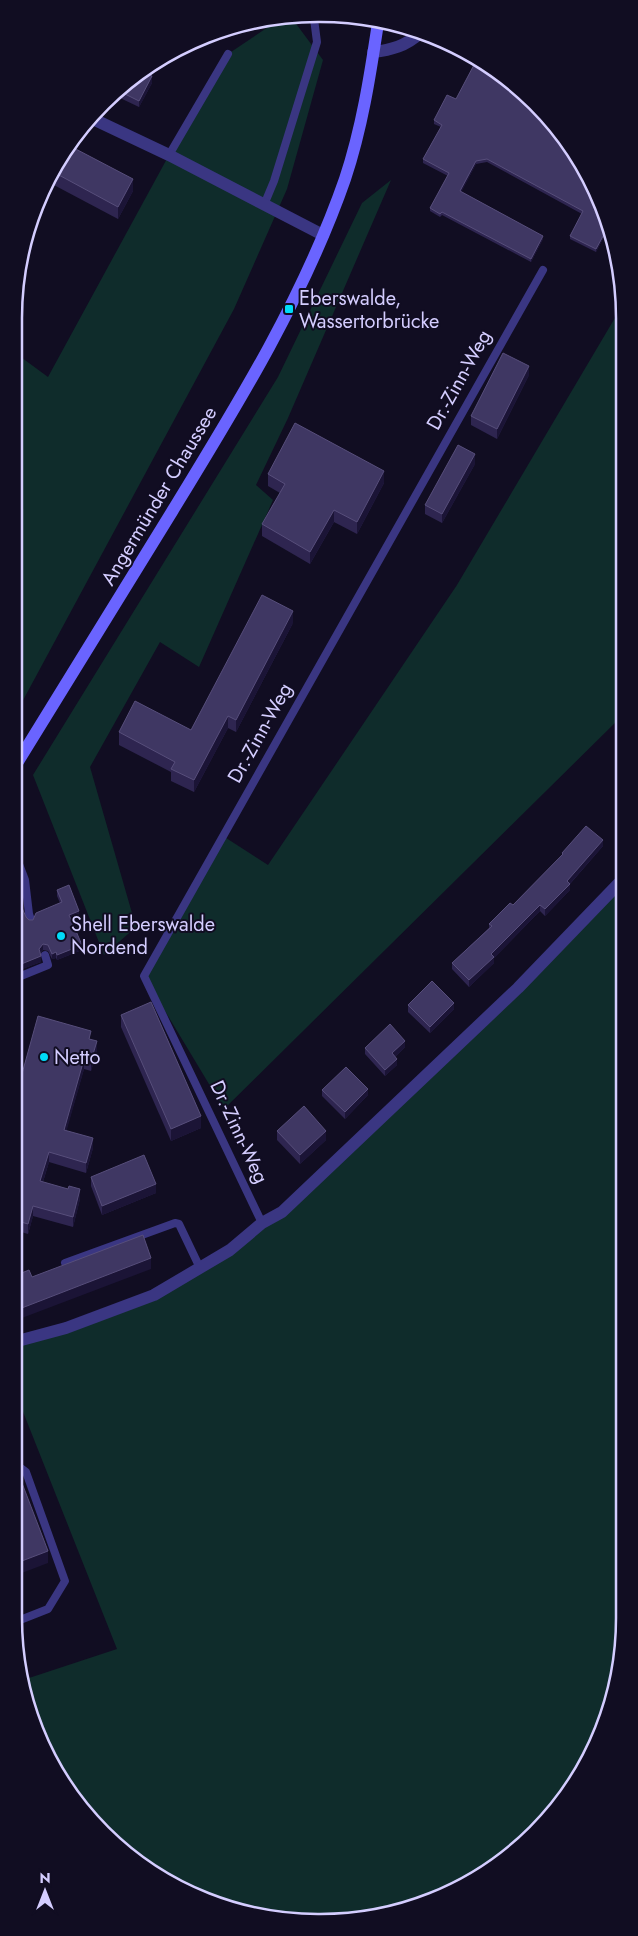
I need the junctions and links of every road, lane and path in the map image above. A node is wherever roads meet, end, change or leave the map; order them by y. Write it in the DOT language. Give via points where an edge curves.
graph roads {
  1 [pos="314,22"];
  2 [pos="377,28"];
  3 [pos="414,38"];
  4 [pos="374,52"];
  5 [pos="228,54"];
  6 [pos="98,121"];
  7 [pos="169,155"];
  8 [pos="264,204"];
  9 [pos="323,235"];
  10 [pos="543,270"];
  11 [pos="22,755"];
  12 [pos="22,872"];
  13 [pos="616,886"];
  14 [pos="31,920"];
  15 [pos="45,955"];
  16 [pos="22,976"];
  17 [pos="262,1223"];
  18 [pos="65,1264"];
  19 [pos="200,1268"];
  20 [pos="22,1340"];
  21 [pos="22,1469"];
  22 [pos="22,1619"];
  1 -- 8 [label="lane" via="317,42"];
  2 -- 4 [label="main road, Angermünder Chaussee"];
  3 -- 4 [label="street" via="393,50"];
  4 -- 9 [label="main road, Angermünder Chaussee" via="357,138"];
  5 -- 7 [label="lane"];
  6 -- 7 [label="street"];
  7 -- 8 [label="street"];
  8 -- 9 [label="street"];
  9 -- 11 [label="main road, Angermünder Chaussee" via="289,309 239,401"];
  10 -- 17 [label="lane, Dr.-Zinn-Weg" via="144,976"];
  12 -- 14 [label="lane"];
  13 -- 17 [label="street" via="518,988 282,1212"];
  15 -- 16 [label="lane" via="48,965"];
  17 -- 19 [label="street" via="230,1250"];
  18 -- 19 [label="lane" via="175,1223 179,1224"];
  19 -- 20 [label="street" via="154,1295 66,1328"];
  21 -- 22 [label="lane" via="26,1472 65,1581 48,1609"];
}
